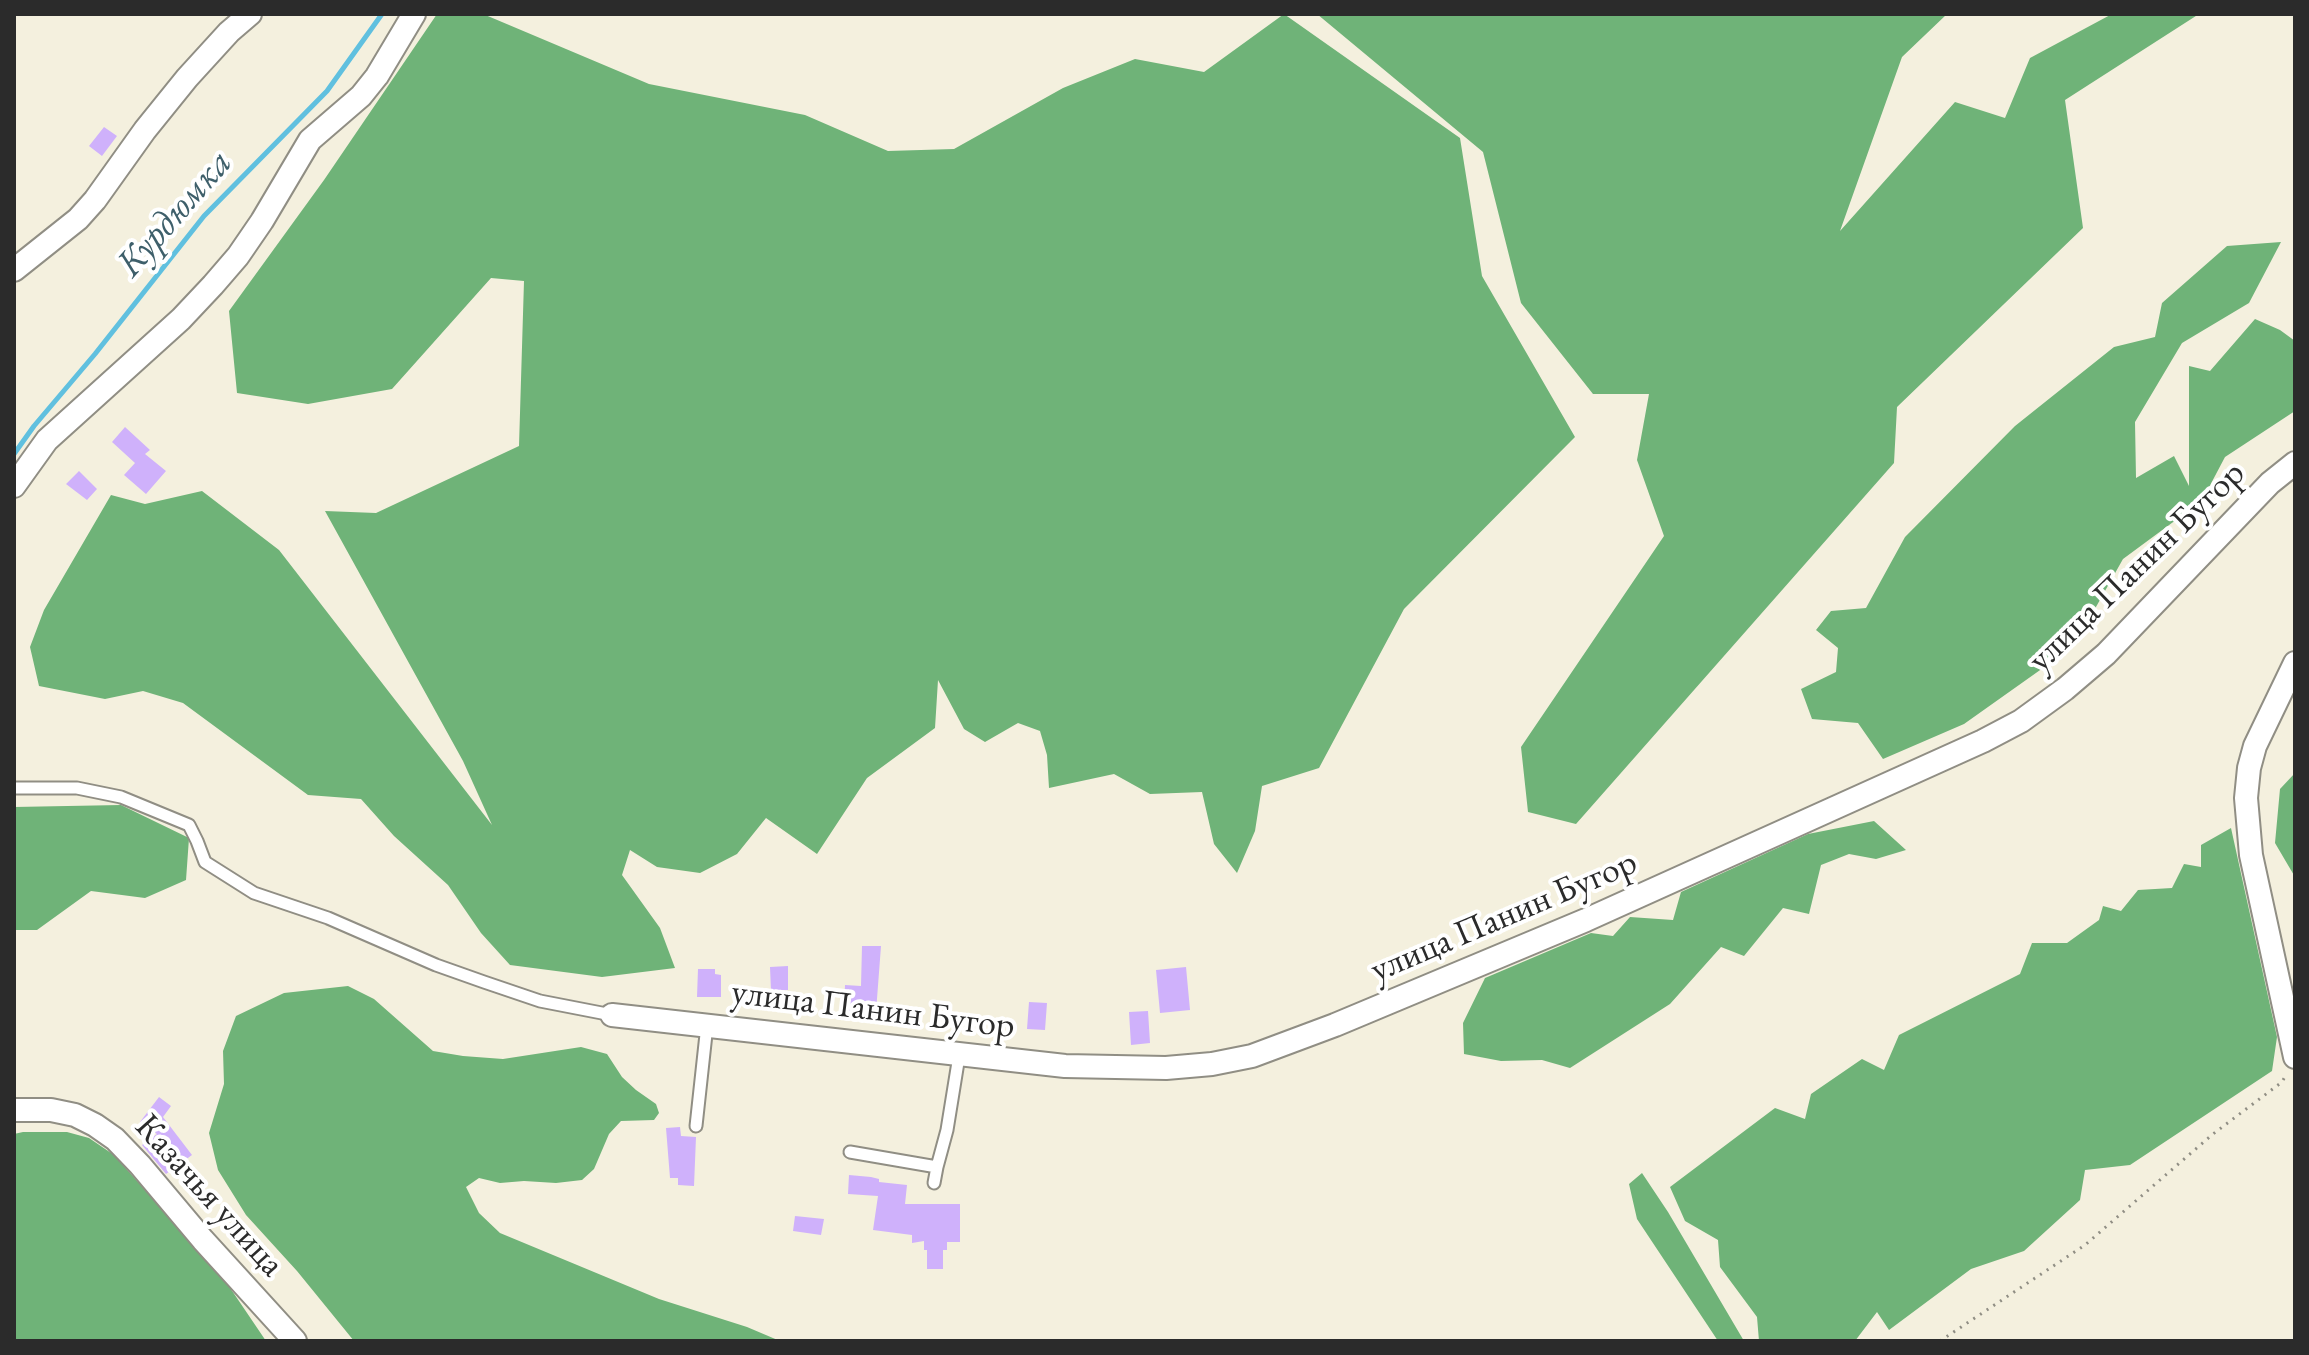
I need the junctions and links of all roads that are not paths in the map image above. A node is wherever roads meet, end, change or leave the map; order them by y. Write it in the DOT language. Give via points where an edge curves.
graph roads {
  1 [pos="250,14"];
  2 [pos="414,14"];
  3 [pos="14,270"];
  4 [pos="2295,463"];
  5 [pos="14,486"];
  6 [pos="2295,663"];
  7 [pos="14,788"];
  8 [pos="612,1015"];
  9 [pos="707,1025"];
  10 [pos="959,1056"];
  11 [pos="2292,1064"];
  12 [pos="14,1110"];
  13 [pos="696,1126"];
  14 [pos="850,1152"];
  15 [pos="937,1167"];
  16 [pos="934,1183"];
  17 [pos="295,1341"];
  1 -- 3 [label="street" via="187,78 78,219"];
  2 -- 5 [label="street" via="361,96 310,140 262,221 221,275 181,319 47,440"];
  4 -- 10 [label="street, улица Панин Бугор" via="2106,654 2021,721 1720,861 1349,1020 1252,1056 1121,1069"];
  6 -- 11 [label="street" via="2255,746 2246,798 2251,855"];
  7 -- 8 [label="lane" via="77,788 121,797 189,825 205,862 254,893 484,982 540,1001"];
  8 -- 9 [label="street, улица Панин Бугор"];
  9 -- 10 [label="street, улица Панин Бугор"];
  9 -- 13 [label="lane"];
  10 -- 15 [label="lane"];
  12 -- 17 [label="street, Казачья улица" via="75,1115 115,1139"];
  14 -- 15 [label="lane"];
  15 -- 16 [label="lane"];
}
